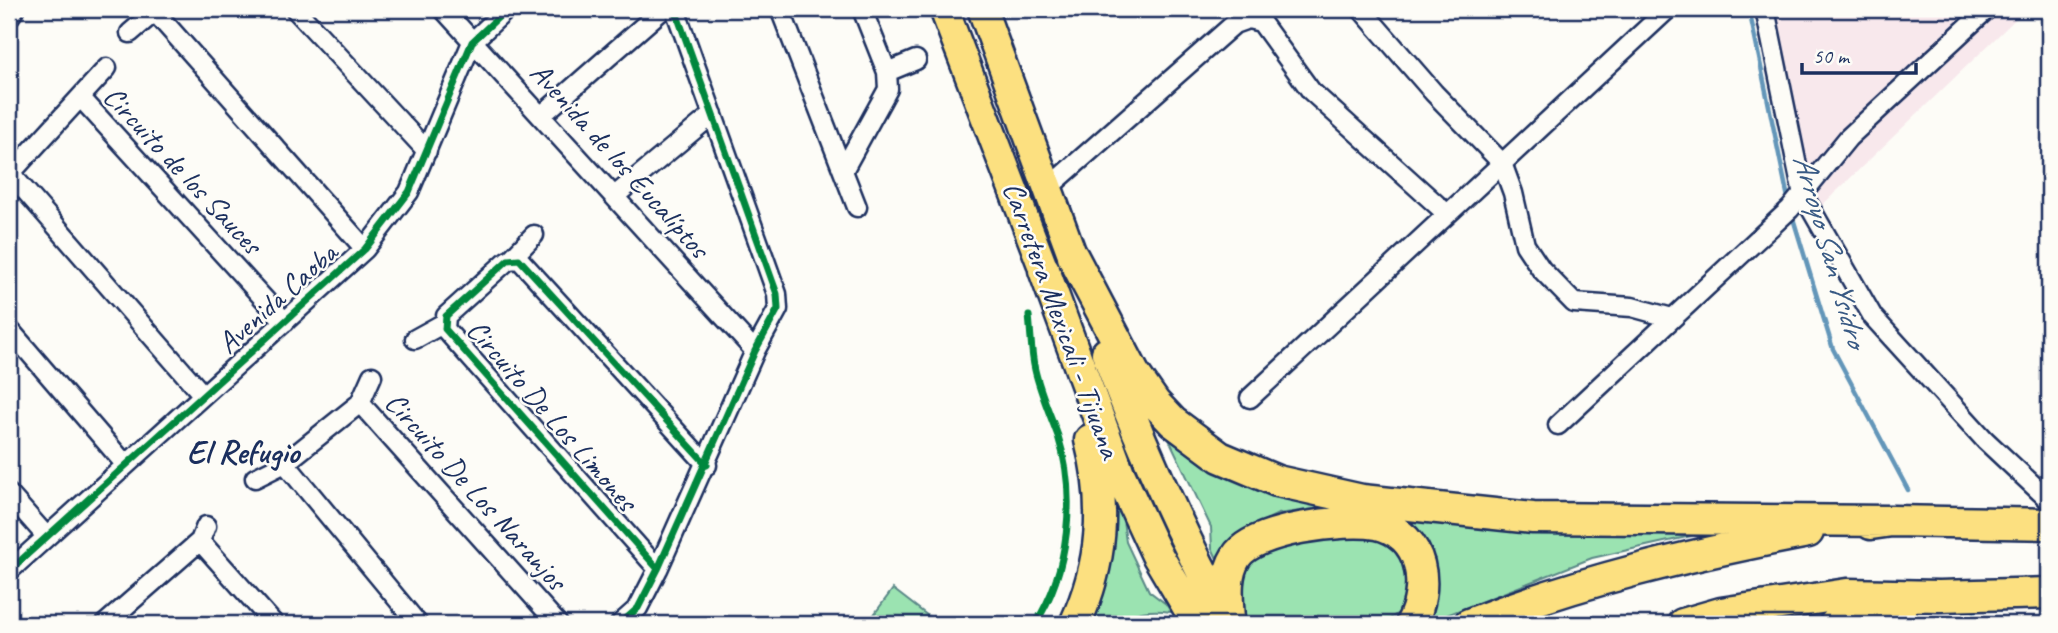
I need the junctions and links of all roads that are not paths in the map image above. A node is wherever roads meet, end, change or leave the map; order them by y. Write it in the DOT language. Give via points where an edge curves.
graph roads {
  1 [pos="13,9"];
  2 [pos="295,9"];
  3 [pos="443,9"];
  4 [pos="507,9"];
  5 [pos="663,9"];
  6 [pos="671,9"];
  7 [pos="780,9"];
  8 [pos="862,9"];
  9 [pos="944,9"];
  10 [pos="982,9"];
  11 [pos="1360,9"];
  12 [pos="1668,9"];
  13 [pos="1765,9"];
  14 [pos="1987,9"];
  15 [pos="156,11"];
  16 [pos="1252,14"];
  17 [pos="9,15"];
  18 [pos="130,33"];
  19 [pos="472,42"];
  20 [pos="916,60"];
  21 [pos="107,68"];
  22 [pos="887,72"];
  23 [pos="81,98"];
  24 [pos="713,114"];
  25 [pos="542,115"];
  26 [pos="427,151"];
  27 [pos="1502,163"];
  28 [pos="844,169"];
  29 [pos="10,174"];
  30 [pos="1048,188"];
  31 [pos="616,195"];
  32 [pos="1803,195"];
  33 [pos="857,207"];
  34 [pos="1447,214"];
  35 [pos="534,235"];
  36 [pos="365,249"];
  37 [pos="513,257"];
  38 [pos="1073,257"];
  39 [pos="1044,270"];
  40 [pos="1672,318"];
  41 [pos="285,322"];
  42 [pos="444,323"];
  43 [pos="9,329"];
  44 [pos="415,339"];
  45 [pos="755,351"];
  46 [pos="372,376"];
  47 [pos="203,395"];
  48 [pos="1250,398"];
  49 [pos="360,403"];
  50 [pos="1558,425"];
  51 [pos="285,463"];
  52 [pos="125,464"];
  53 [pos="706,465"];
  54 [pos="256,478"];
  55 [pos="9,494"];
  56 [pos="2049,500"];
  57 [pos="1892,521"];
  58 [pos="2049,524"];
  59 [pos="46,536"];
  60 [pos="658,569"];
  61 [pos="9,571"];
  62 [pos="2049,593"];
  63 [pos="1940,596"];
  64 [pos="124,618"];
  65 [pos="105,624"];
  66 [pos="274,624"];
  67 [pos="418,624"];
  68 [pos="558,624"];
  69 [pos="621,624"];
  70 [pos="1075,624"];
  71 [pos="1198,624"];
  72 [pos="1229,624"];
  73 [pos="1410,624"];
  74 [pos="1469,624"];
  75 [pos="1684,624"];
  76 [pos="1835,624"];
  1 -- 17 [label="street"];
  2 -- 26 [label="street"];
  3 -- 19 [label="street, Avenida de los Eucalíptos"];
  4 -- 19 [label="street, Avenida Caoba"];
  5 -- 25 [label="street"];
  6 -- 24 [label="street" via="676,12"];
  7 -- 28 [label="street"];
  8 -- 22 [label="street"];
  9 -- 39 [label="main road, Carretera Mexicali - Tijuana"];
  10 -- 30 [label="main road, Carretera Mexicali - Tijuana"];
  11 -- 27 [label="street"];
  12 -- 27 [label="street"];
  13 -- 32 [label="street"];
  14 -- 32 [label="street" via="1848,138"];
  15 -- 18 [label="street"];
  15 -- 36 [label="street"];
  16 -- 30 [label="street" via="1234,24"];
  16 -- 34 [label="street" via="1311,91"];
  19 -- 25 [label="street, Avenida de los Eucalíptos"];
  19 -- 26 [label="street, Avenida Caoba"];
  20 -- 22 [label="street"];
  21 -- 23 [label="street"];
  22 -- 28 [label="street" via="888,89"];
  23 -- 29 [label="street, Circuito de los Sauces"];
  23 -- 41 [label="street, Circuito de los Sauces"];
  24 -- 31 [label="street"];
  24 -- 45 [label="street" via="777,294 778,309"];
  25 -- 31 [label="street, Avenida de los Eucalíptos"];
  26 -- 36 [label="street, Avenida Caoba" via="409,192"];
  27 -- 34 [label="street"];
  27 -- 40 [label="street" via="1525,245 1574,303 1632,307"];
  28 -- 33 [label="street"];
  29 -- 47 [label="street, Circuito de los Sauces"];
  30 -- 38 [label="main road, Carretera Mexicali - Tijuana"];
  31 -- 45 [label="street, Avenida de los Eucalíptos"];
  32 -- 40 [label="street"];
  32 -- 56 [label="street" via="1873,317 1985,440"];
  34 -- 48 [label="street"];
  35 -- 37 [label="street, Circuito De Los Limones"];
  36 -- 41 [label="street, Avenida Caoba"];
  37 -- 42 [label="street, Circuito De Los Limones" via="446,316"];
  37 -- 53 [label="street"];
  38 -- 57 [label="highway" via="1134,373 1173,422 1220,457 1277,481 1362,500 1533,518"];
  38 -- 72 [label="highway, Carretera Mexicali - Tijuana" via="1147,458"];
  39 -- 70 [label="highway" via="1100,491 1096,570"];
  39 -- 71 [label="highway, Carretera Mexicali - Tijuana" via="1119,473 1156,553"];
  40 -- 50 [label="street"];
  41 -- 47 [label="street, Avenida Caoba"];
  42 -- 44 [label="street"];
  42 -- 60 [label="street, Circuito De Los Limones"];
  43 -- 52 [label="street"];
  45 -- 53 [label="street"];
  46 -- 49 [label="street"];
  47 -- 52 [label="street, Avenida Caoba"];
  49 -- 51 [label="street, Circuito De Los Naranjos"];
  49 -- 68 [label="street, Circuito De Los Naranjos"];
  51 -- 54 [label="street, Circuito De Los Naranjos"];
  51 -- 67 [label="street"];
  52 -- 59 [label="street, Avenida Caoba"];
  53 -- 60 [label="street"];
  55 -- 59 [label="street"];
  57 -- 58 [label="highway"];
  57 -- 74 [label="highway" via="1684,555 1536,598"];
  59 -- 61 [label="street, Avenida Caoba"];
  60 -- 69 [label="street" via="638,608"];
  62 -- 63 [label="highway"];
  63 -- 75 [label="highway" via="1847,594 1721,613"];
  63 -- 76 [label="highway"];
  64 -- 65 [label="street"];
  64 -- 66 [label="street" via="203,533"];
  72 -- 73 [label="highway" via="1229,574 1244,547 1272,533 1358,524 1389,529 1417,556 1423,596"];
}
